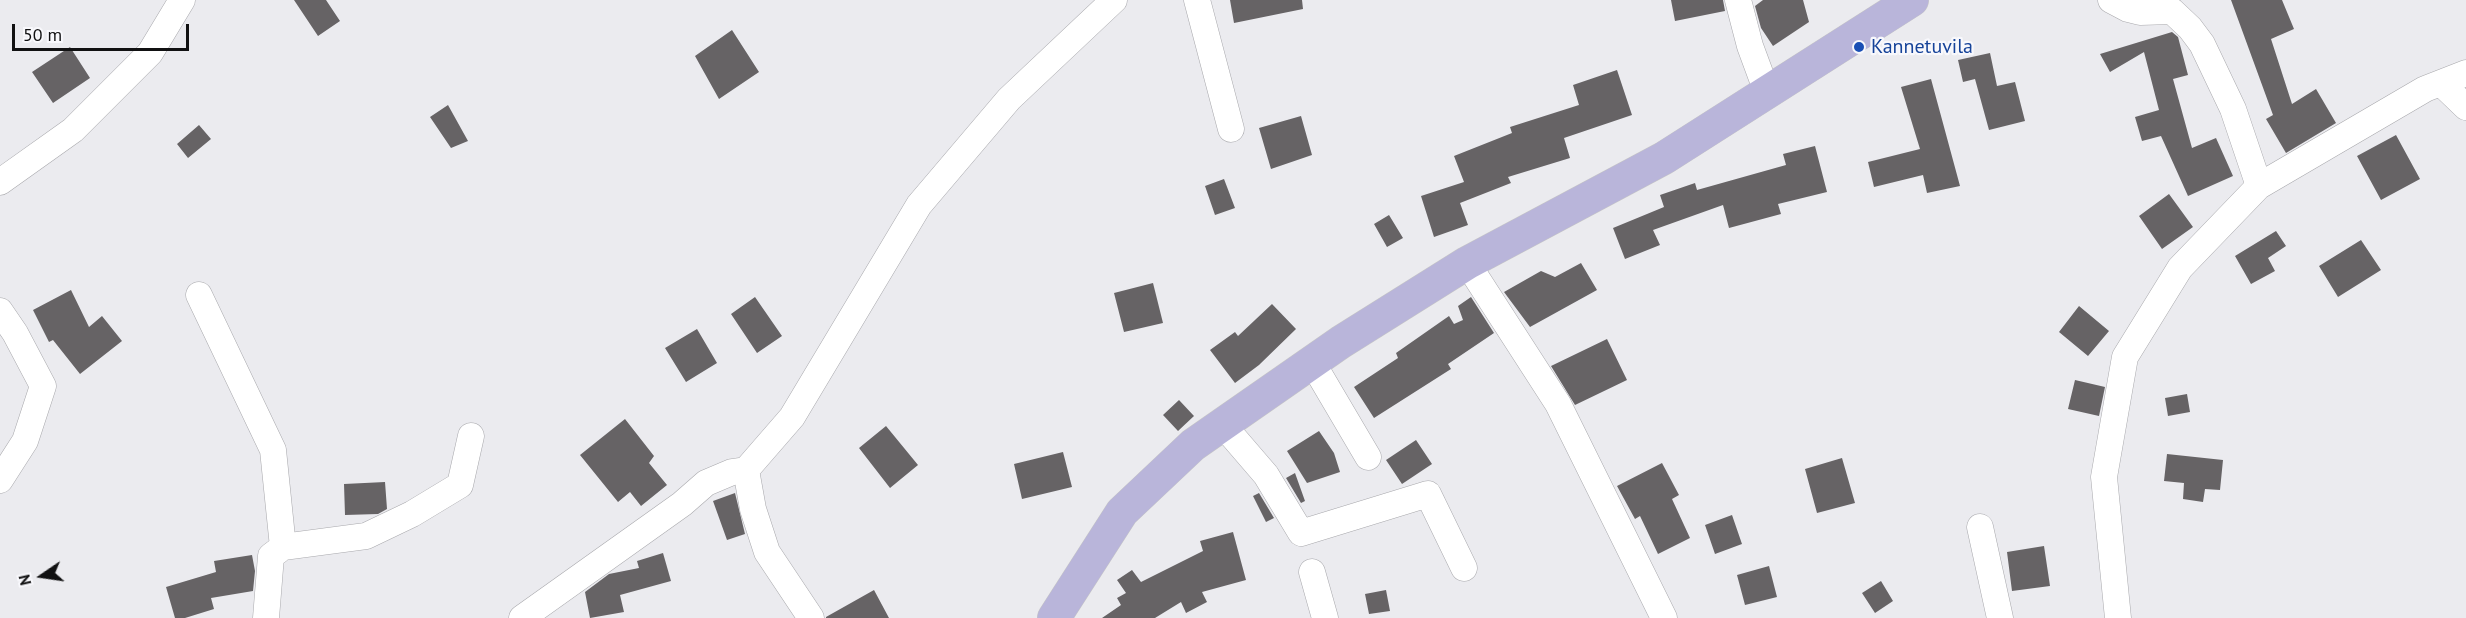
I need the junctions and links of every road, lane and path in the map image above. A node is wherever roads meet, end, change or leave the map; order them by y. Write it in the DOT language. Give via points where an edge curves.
graph roads {
  1 [pos="182,0"];
  2 [pos="1114,0"];
  3 [pos="1197,0"];
  4 [pos="1738,0"];
  5 [pos="1912,0"];
  6 [pos="2111,0"];
  7 [pos="2466,73"];
  8 [pos="2441,83"];
  9 [pos="1767,92"];
  10 [pos="2466,107"];
  11 [pos="1231,129"];
  12 [pos="0,182"];
  13 [pos="2259,186"];
  14 [pos="1467,263"];
  15 [pos="199,295"];
  16 [pos="0,311"];
  17 [pos="1312,362"];
  18 [pos="1222,425"];
  19 [pos="471,436"];
  20 [pos="1368,457"];
  21 [pos="746,470"];
  22 [pos="0,480"];
  23 [pos="1980,527"];
  24 [pos="283,547"];
  25 [pos="1464,568"];
  26 [pos="1312,572"];
  27 [pos="266,618"];
  28 [pos="522,618"];
  29 [pos="811,618"];
  30 [pos="1054,618"];
  31 [pos="1325,618"];
  32 [pos="1664,618"];
  33 [pos="2000,618"];
  34 [pos="2118,618"];
  1 -- 12 [label="street" via="150,53 73,130"];
  2 -- 21 [label="street" via="1009,99 919,205 792,417"];
  3 -- 11 [label="street"];
  4 -- 9 [label="street"];
  5 -- 9 [label="main road"];
  6 -- 13 [label="street" via="2140,12 2172,11 2190,28 2202,44 2233,109"];
  7 -- 8 [label="street"];
  8 -- 10 [label="street"];
  8 -- 13 [label="street"];
  9 -- 14 [label="main road" via="1664,158"];
  13 -- 34 [label="street" via="2180,268 2125,357 2104,477"];
  14 -- 17 [label="main road"];
  14 -- 32 [label="street" via="1558,404"];
  15 -- 24 [label="street" via="273,450"];
  16 -- 22 [label="street" via="43,386 25,441"];
  17 -- 18 [label="main road"];
  17 -- 20 [label="street"];
  18 -- 25 [label="street" via="1266,475 1300,533 1428,494"];
  18 -- 30 [label="main road" via="1193,445 1122,512"];
  19 -- 24 [label="street" via="460,485 412,514 366,536"];
  21 -- 28 [label="street" via="706,483"];
  21 -- 29 [label="street" via="767,552"];
  23 -- 33 [label="street"];
  24 -- 27 [label="street" via="270,556"];
  26 -- 31 [label="street"];
}
